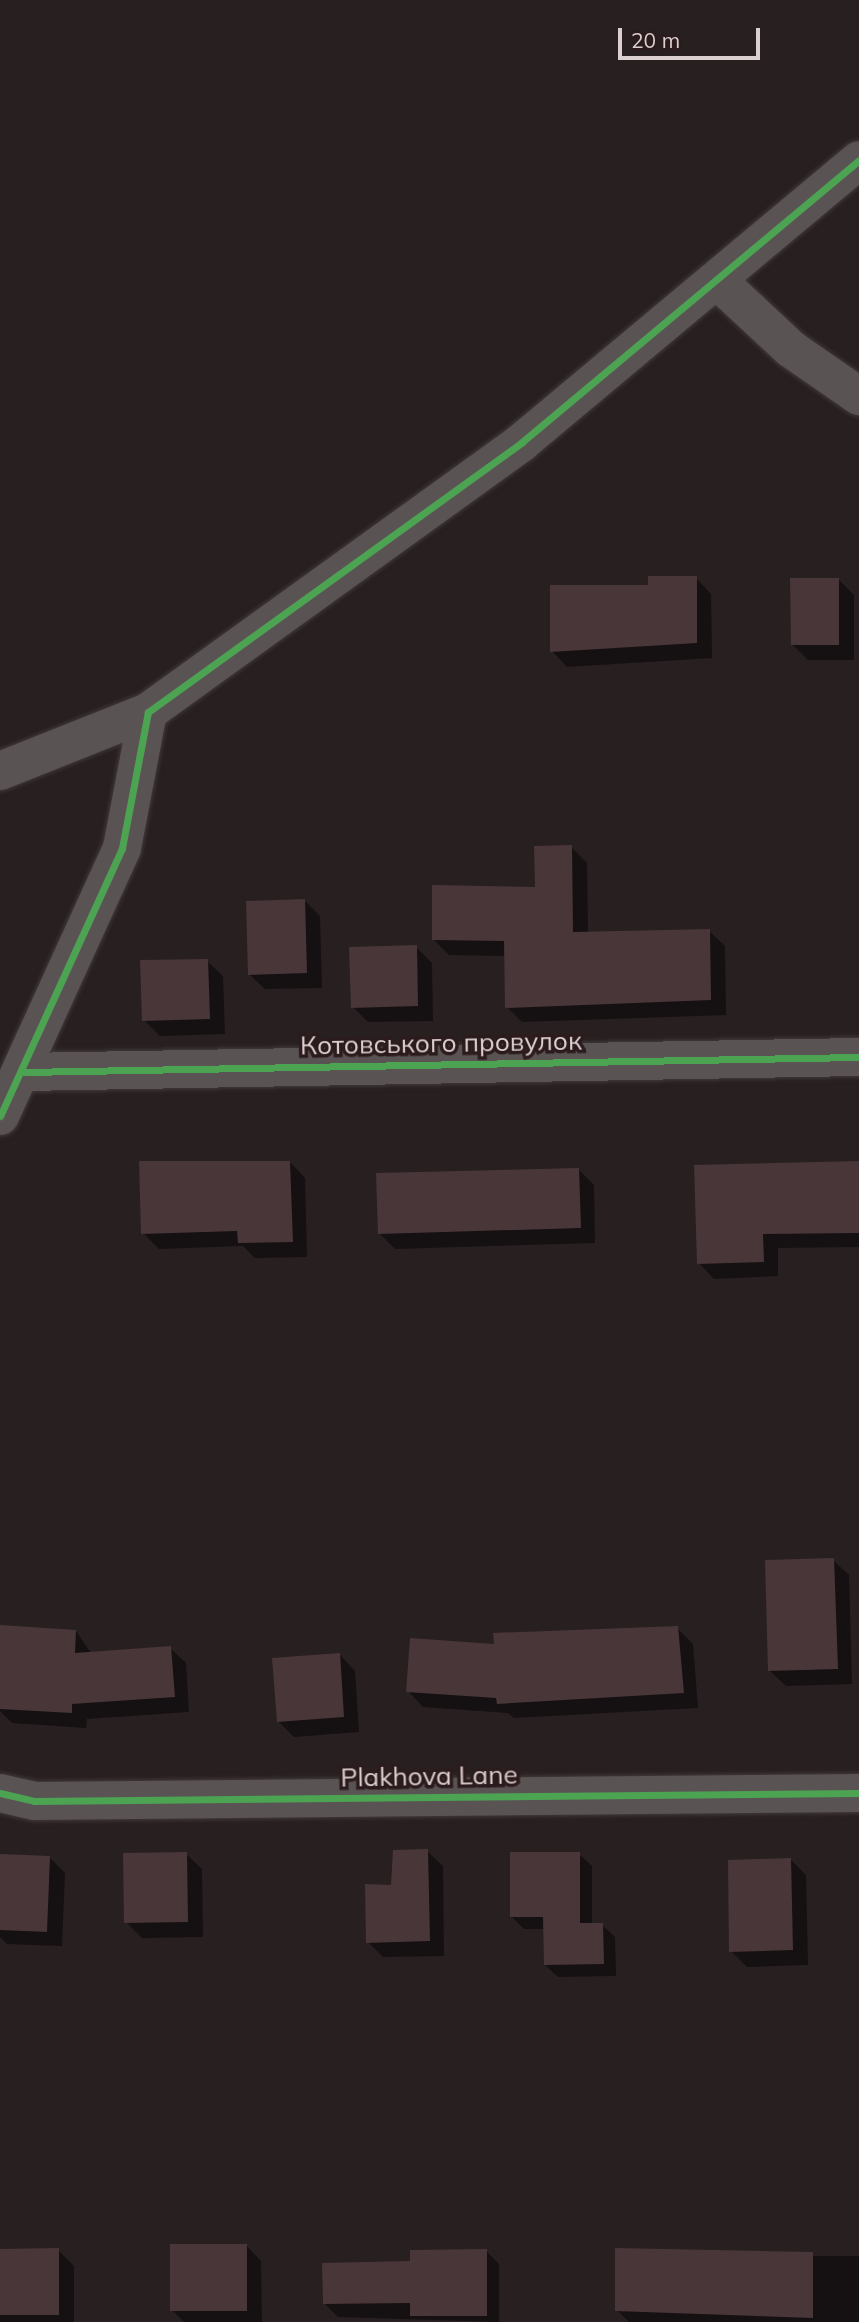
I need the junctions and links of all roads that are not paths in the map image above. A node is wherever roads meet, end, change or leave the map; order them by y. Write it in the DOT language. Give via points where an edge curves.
graph roads {
  1 [pos="859,160"];
  2 [pos="718,281"];
  3 [pos="859,396"];
  4 [pos="148,712"];
  5 [pos="0,771"];
  6 [pos="859,1056"];
  7 [pos="24,1072"];
  8 [pos="0,1116"];
  9 [pos="0,1793"];
  10 [pos="859,1793"];
  1 -- 2 [label="street"];
  2 -- 3 [label="street" via="791,349"];
  2 -- 4 [label="street" via="522,442"];
  4 -- 5 [label="street"];
  4 -- 7 [label="street" via="122,848"];
  6 -- 7 [label="street, Котовського провулок"];
  7 -- 8 [label="street"];
  9 -- 10 [label="street, Plakhova Lane" via="33,1801"];
}
